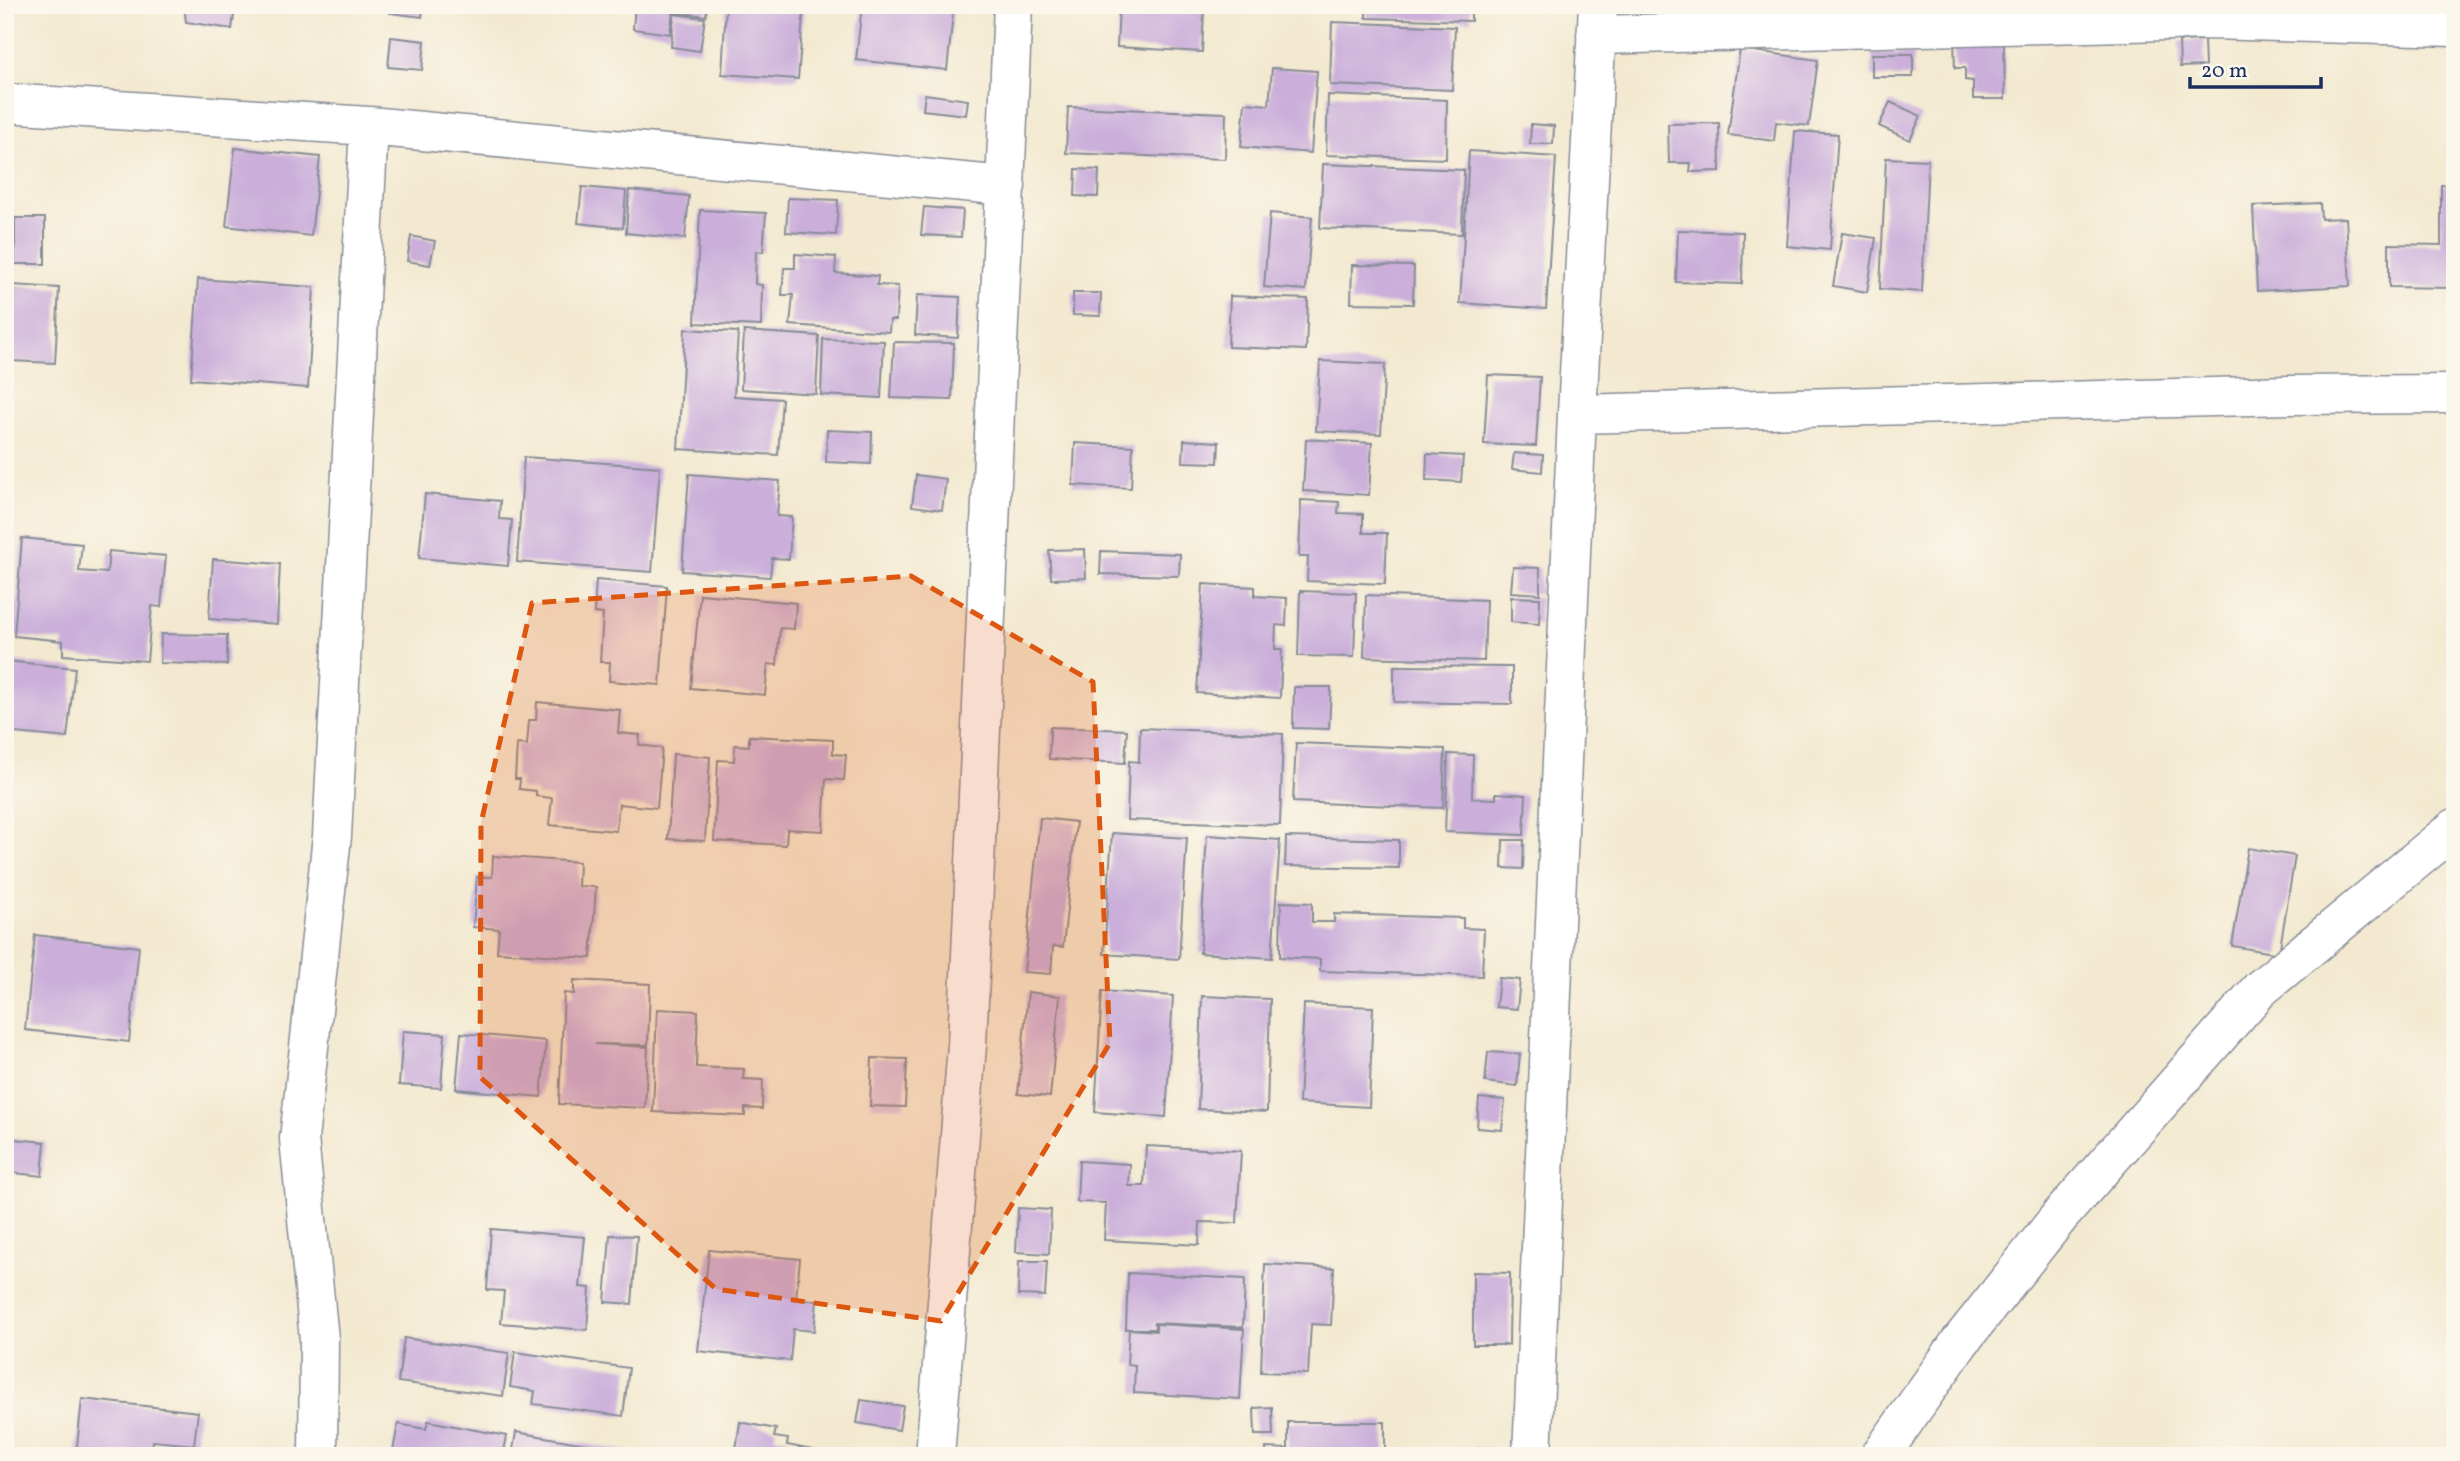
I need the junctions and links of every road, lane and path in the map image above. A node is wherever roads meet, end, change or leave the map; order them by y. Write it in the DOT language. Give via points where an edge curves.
graph roads {
  1 [pos="1013,5"];
  2 [pos="1597,20"];
  3 [pos="2455,27"];
  4 [pos="5,103"];
  5 [pos="369,126"];
  6 [pos="1006,186"];
  7 [pos="2455,394"];
  8 [pos="1577,414"];
  9 [pos="2455,828"];
  10 [pos="318,1456"];
  11 [pos="935,1456"];
  12 [pos="1532,1456"];
  13 [pos="1880,1456"];
  1 -- 6 [label="street"];
  2 -- 3 [label="street" via="2210,20"];
  2 -- 8 [label="street"];
  4 -- 5 [label="street"];
  5 -- 6 [label="street"];
  5 -- 10 [label="street" via="332,836 299,1139 319,1339"];
  6 -- 11 [label="street" via="967,1045"];
  7 -- 8 [label="street"];
  8 -- 12 [label="street"];
  9 -- 13 [label="street" via="2260,989 2060,1216 1960,1342"];
}
